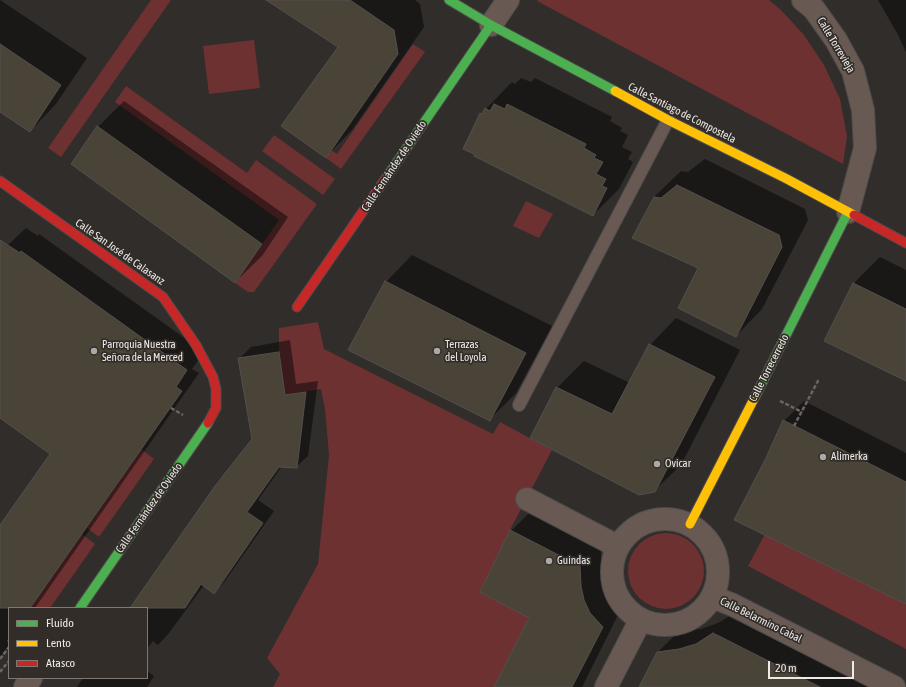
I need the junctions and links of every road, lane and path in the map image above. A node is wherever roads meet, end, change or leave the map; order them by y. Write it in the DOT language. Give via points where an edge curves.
graph roads {
  1 [pos="449,0"];
  2 [pos="508,0"];
  3 [pos="803,0"];
  4 [pos="491,24"];
  5 [pos="668,120"];
  6 [pos="0,181"];
  7 [pos="848,212"];
  8 [pos="906,243"];
  9 [pos="297,307"];
  10 [pos="819,380"];
  11 [pos="780,401"];
  12 [pos="519,405"];
  13 [pos="171,408"];
  14 [pos="216,408"];
  15 [pos="802,412"];
  16 [pos="185,417"];
  17 [pos="794,426"];
  18 [pos="527,499"];
  19 [pos="690,524"];
  20 [pos="617,546"];
  21 [pos="713,597"];
  22 [pos="81,607"];
  23 [pos="640,620"];
  24 [pos="8,648"];
  25 [pos="0,659"];
  26 [pos="8,662"];
  27 [pos="0,672"];
  28 [pos="606,687"];
  29 [pos="894,687"];
  1 -- 4 [label="street, Calle Santiago de Compostela"];
  2 -- 4 [label="street"];
  3 -- 7 [label="street, Calle Torrevieja" via="814,9 836,40 853,71 863,110 866,148"];
  4 -- 5 [label="street, Calle Santiago de Compostela"];
  4 -- 9 [label="street, Calle Fernández de Oviedo"];
  5 -- 7 [label="street, Calle Santiago de Compostela"];
  5 -- 12 [label="lane"];
  6 -- 14 [label="street, Calle San José de Calasanz" via="163,297 208,366 216,390"];
  7 -- 8 [label="street, Calle Santiago de Compostela"];
  7 -- 19 [label="street, Calle Torrecerredo"];
  10 -- 15 [label="path"];
  11 -- 15 [label="path"];
  13 -- 16 [label="path"];
  14 -- 22 [label="street, Calle Fernández de Oviedo"];
  15 -- 17 [label="path"];
  18 -- 20 [label="street"];
  19 -- 20 [label="street" via="674,519 658,519 641,524"];
  19 -- 21 [label="street" via="704,534 713,548 718,564 718,581"];
  20 -- 23 [label="street" via="612,563 615,590 627,610"];
  21 -- 23 [label="street" via="703,610 689,620 673,625 656,625"];
  21 -- 29 [label="street, Calle Belarmino Cabal"];
  23 -- 28 [label="street"];
  24 -- 25 [label="path"];
  26 -- 27 [label="path"];
}
